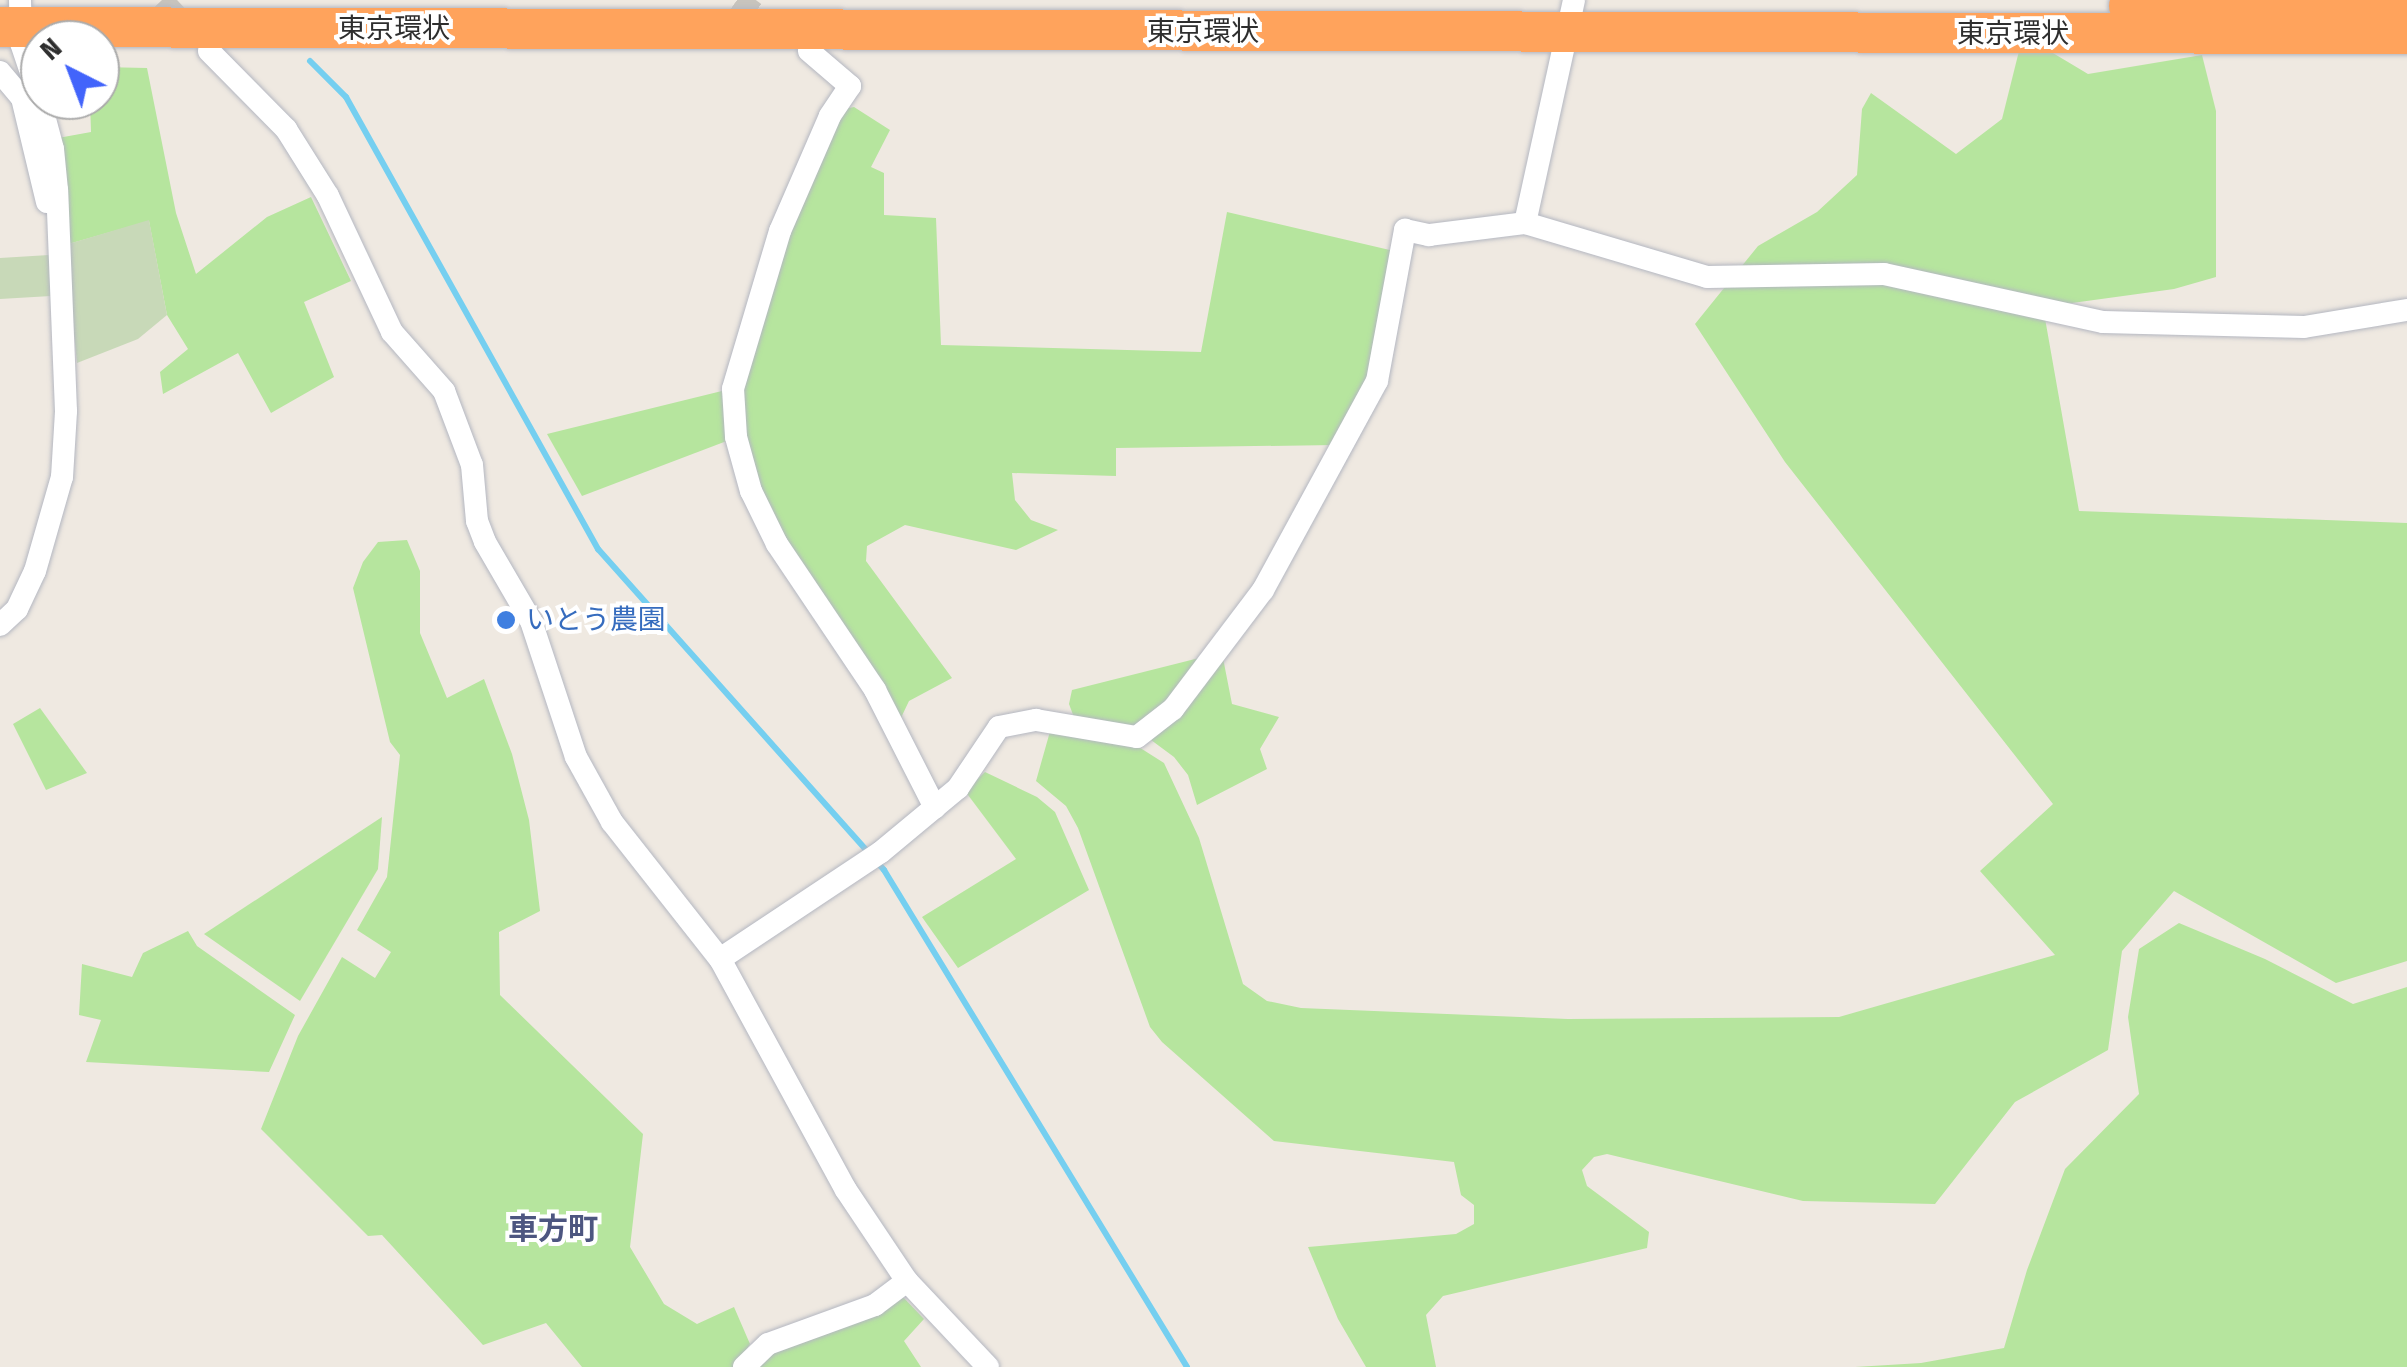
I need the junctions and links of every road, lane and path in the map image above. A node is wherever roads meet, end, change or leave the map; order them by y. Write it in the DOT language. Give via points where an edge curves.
graph roads {
  1 [pos="2407,6"];
  2 [pos="12,11"];
  3 [pos="1571,13"];
  4 [pos="2407,34"];
  5 [pos="20,39"];
  6 [pos="808,51"];
  7 [pos="210,52"];
  8 [pos="0,72"];
  9 [pos="45,120"];
  10 [pos="1525,223"];
  11 [pos="58,237"];
  12 [pos="2407,310"];
  13 [pos="0,626"];
  14 [pos="935,808"];
  15 [pos="720,959"];
  16 [pos="907,1281"];
  17 [pos="744,1367"];
  18 [pos="988,1367"];
  1 -- 3 [label="highway, 東京環状"];
  2 -- 3 [label="highway, 東京環状"];
  2 -- 5 [label="street"];
  3 -- 4 [label="highway, 東京環状"];
  3 -- 10 [label="street"];
  6 -- 14 [label="street" via="850,86 780,231 733,389 736,438 777,544 875,690"];
  7 -- 15 [label="street" via="286,129 328,196 392,332 444,390 472,465 477,520 542,646 576,757 612,822"];
  8 -- 11 [label="street" via="22,98"];
  9 -- 11 [label="street"];
  10 -- 12 [label="street" via="1707,277 1884,274 2103,322 2304,327"];
  10 -- 14 [label="street" via="1429,235 1405,230 1377,381 1263,590 1173,709 1138,737 1036,720 999,727 958,788"];
  11 -- 13 [label="street" via="66,410 62,477 35,571 17,609"];
  14 -- 15 [label="street" via="872,859"];
  15 -- 16 [label="street" via="846,1190"];
  16 -- 17 [label="street" via="875,1305 768,1344"];
  16 -- 18 [label="street"];
}
